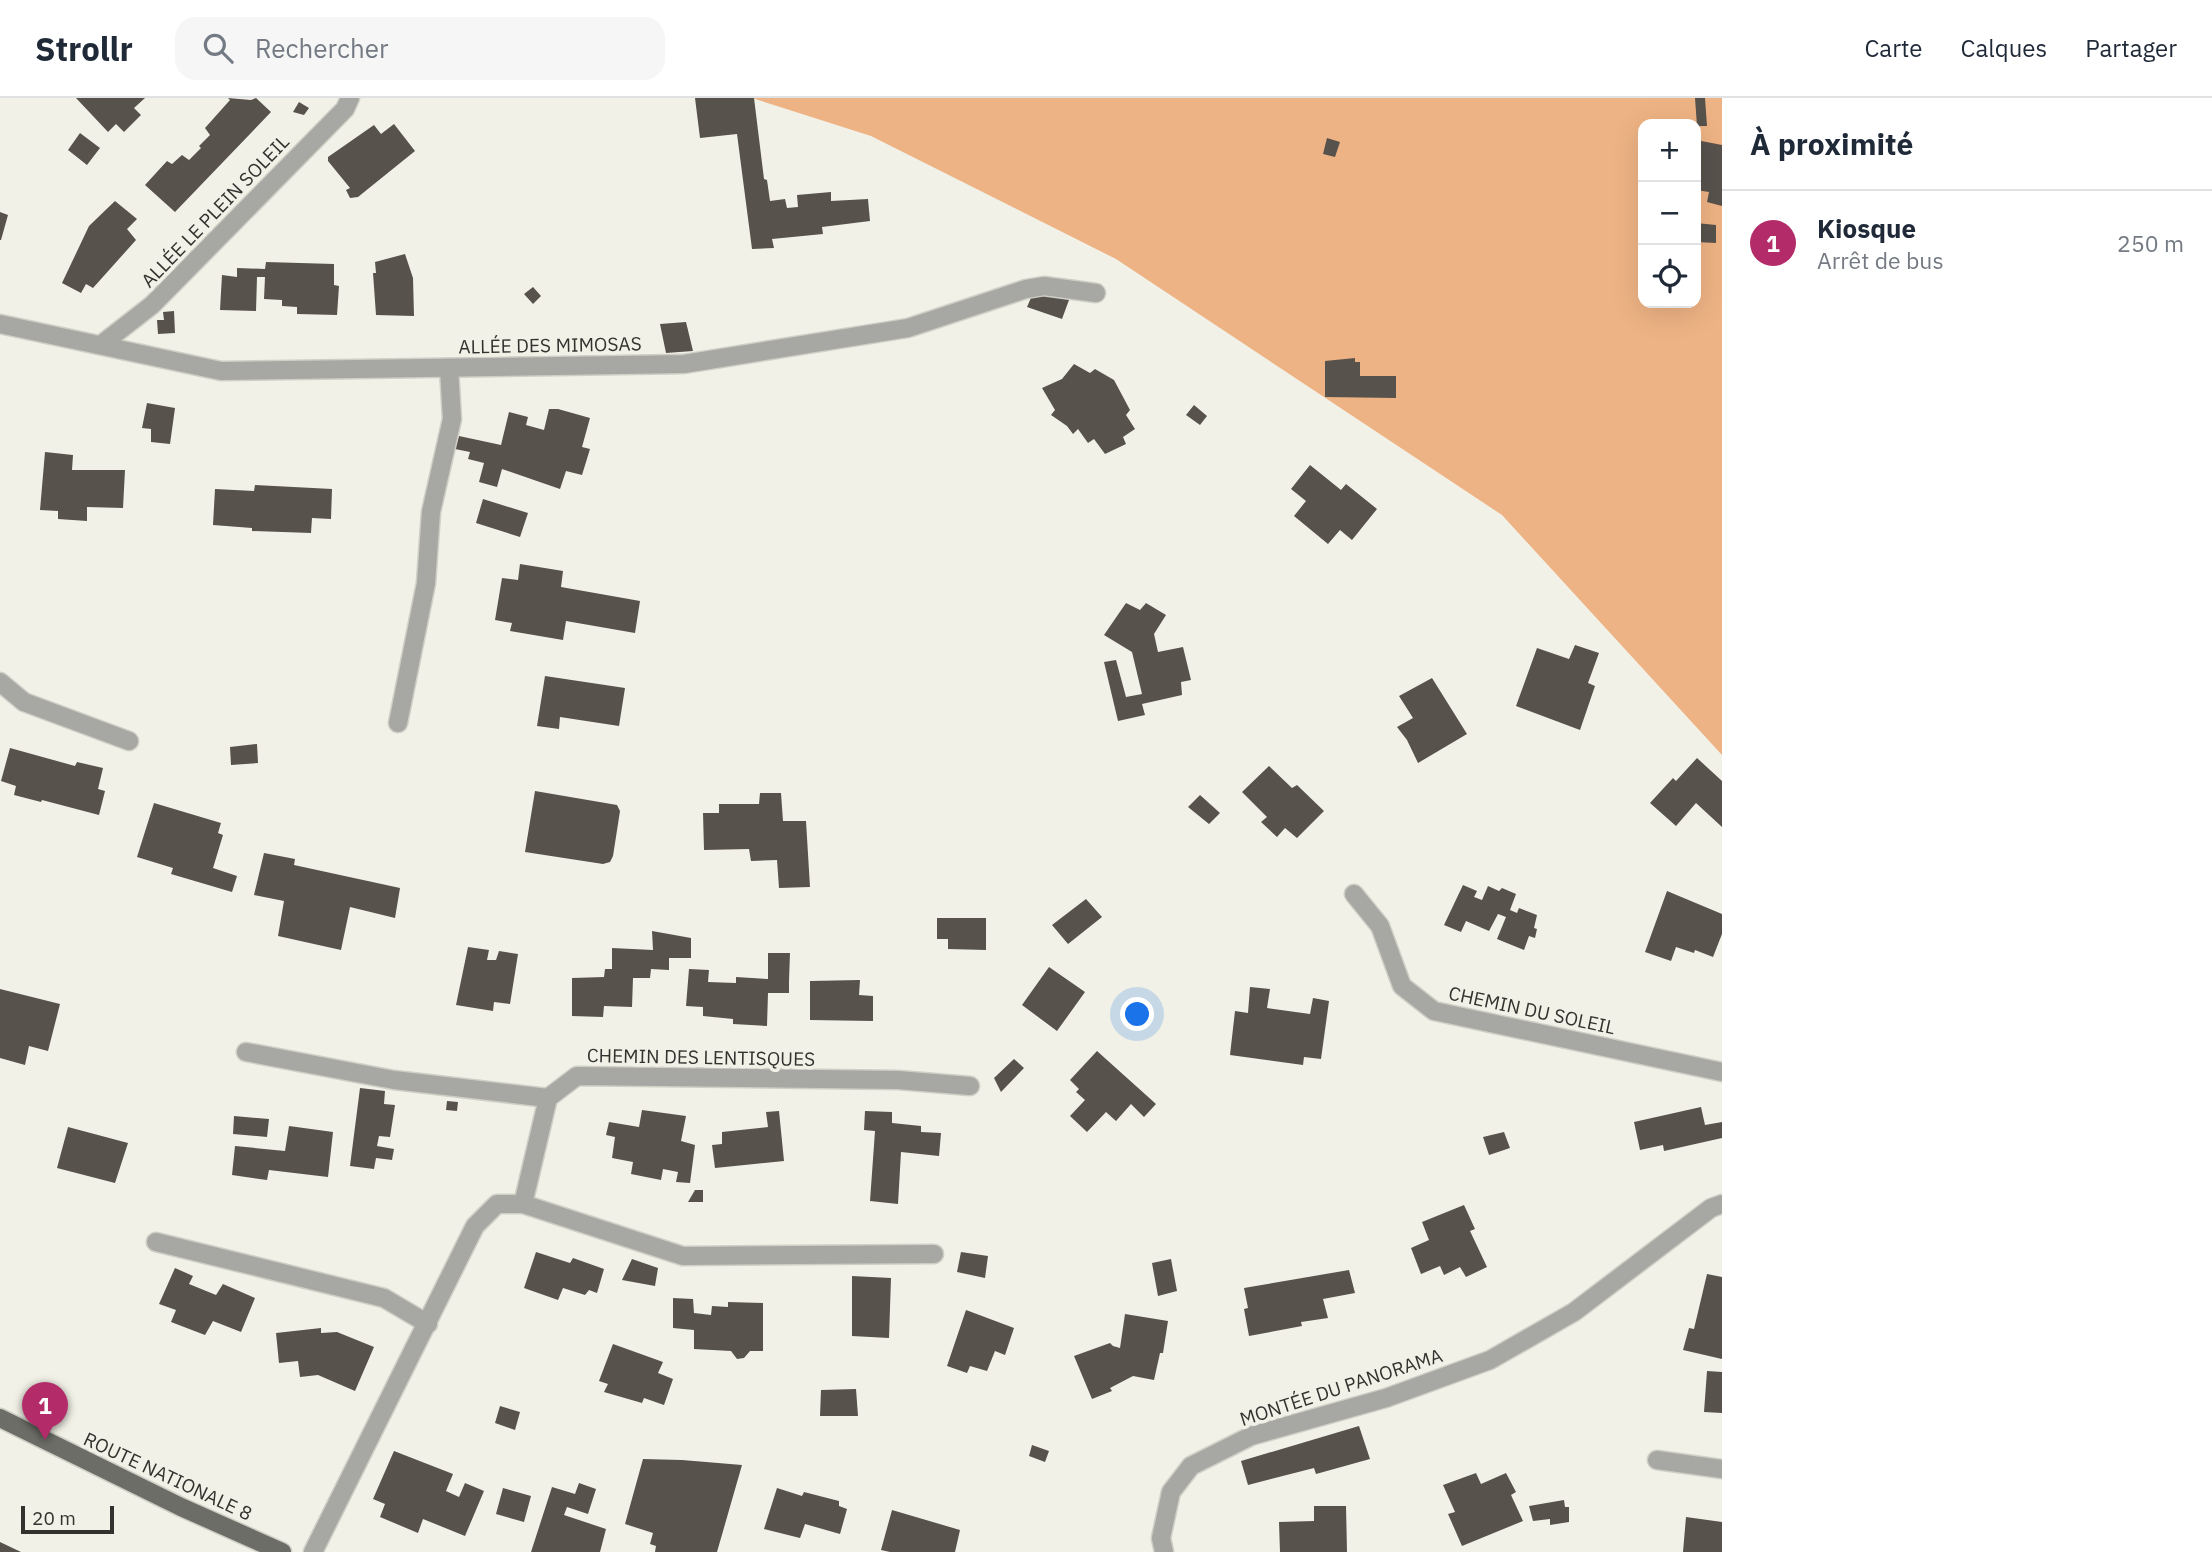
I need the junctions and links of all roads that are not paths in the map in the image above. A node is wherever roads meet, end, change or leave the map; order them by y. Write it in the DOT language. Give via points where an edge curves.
graph roads {
  1 [pos="350,98"];
  2 [pos="1096,293"];
  3 [pos="0,324"];
  4 [pos="102,344"];
  5 [pos="449,368"];
  6 [pos="0,682"];
  7 [pos="398,723"];
  8 [pos="129,741"];
  9 [pos="1354,894"];
  10 [pos="246,1052"];
  11 [pos="1722,1072"];
  12 [pos="970,1086"];
  13 [pos="548,1098"];
  14 [pos="523,1204"];
  15 [pos="1722,1204"];
  16 [pos="156,1242"];
  17 [pos="934,1254"];
  18 [pos="428,1324"];
  19 [pos="0,1418"];
  20 [pos="1657,1460"];
  21 [pos="1722,1469"];
  22 [pos="282,1552"];
  23 [pos="313,1552"];
  24 [pos="1164,1552"];
  1 -- 4 [label="street, ALLÉE LE PLEIN SOLEIL" via="152,305"];
  2 -- 5 [label="street, ALLÉE DES MIMOSAS" via="1044,286 1026,289 908,328 684,363"];
  3 -- 4 [label="street, ALLÉE DES MIMOSAS"];
  4 -- 5 [label="street, ALLÉE DES MIMOSAS" via="221,371"];
  5 -- 7 [label="street" via="452,419 431,512 426,583"];
  6 -- 8 [label="street" via="24,702"];
  9 -- 11 [label="street, CHEMIN DU SOLEIL" via="1380,926 1402,986 1434,1012"];
  10 -- 13 [label="street" via="394,1080"];
  12 -- 13 [label="street, CHEMIN DES LENTISQUES" via="898,1080 577,1076"];
  13 -- 14 [label="street"];
  14 -- 17 [label="street" via="683,1256"];
  14 -- 18 [label="street" via="497,1204 475,1226"];
  15 -- 24 [label="street, MONTÉE DU PANORAMA" via="1574,1312 1490,1360 1386,1398 1251,1436 1191,1466 1171,1492 1161,1538"];
  16 -- 18 [label="street" via="384,1298"];
  18 -- 23 [label="street"];
  19 -- 22 [label="main road, ROUTE NATIONALE 8"];
  20 -- 21 [label="street"];
}
